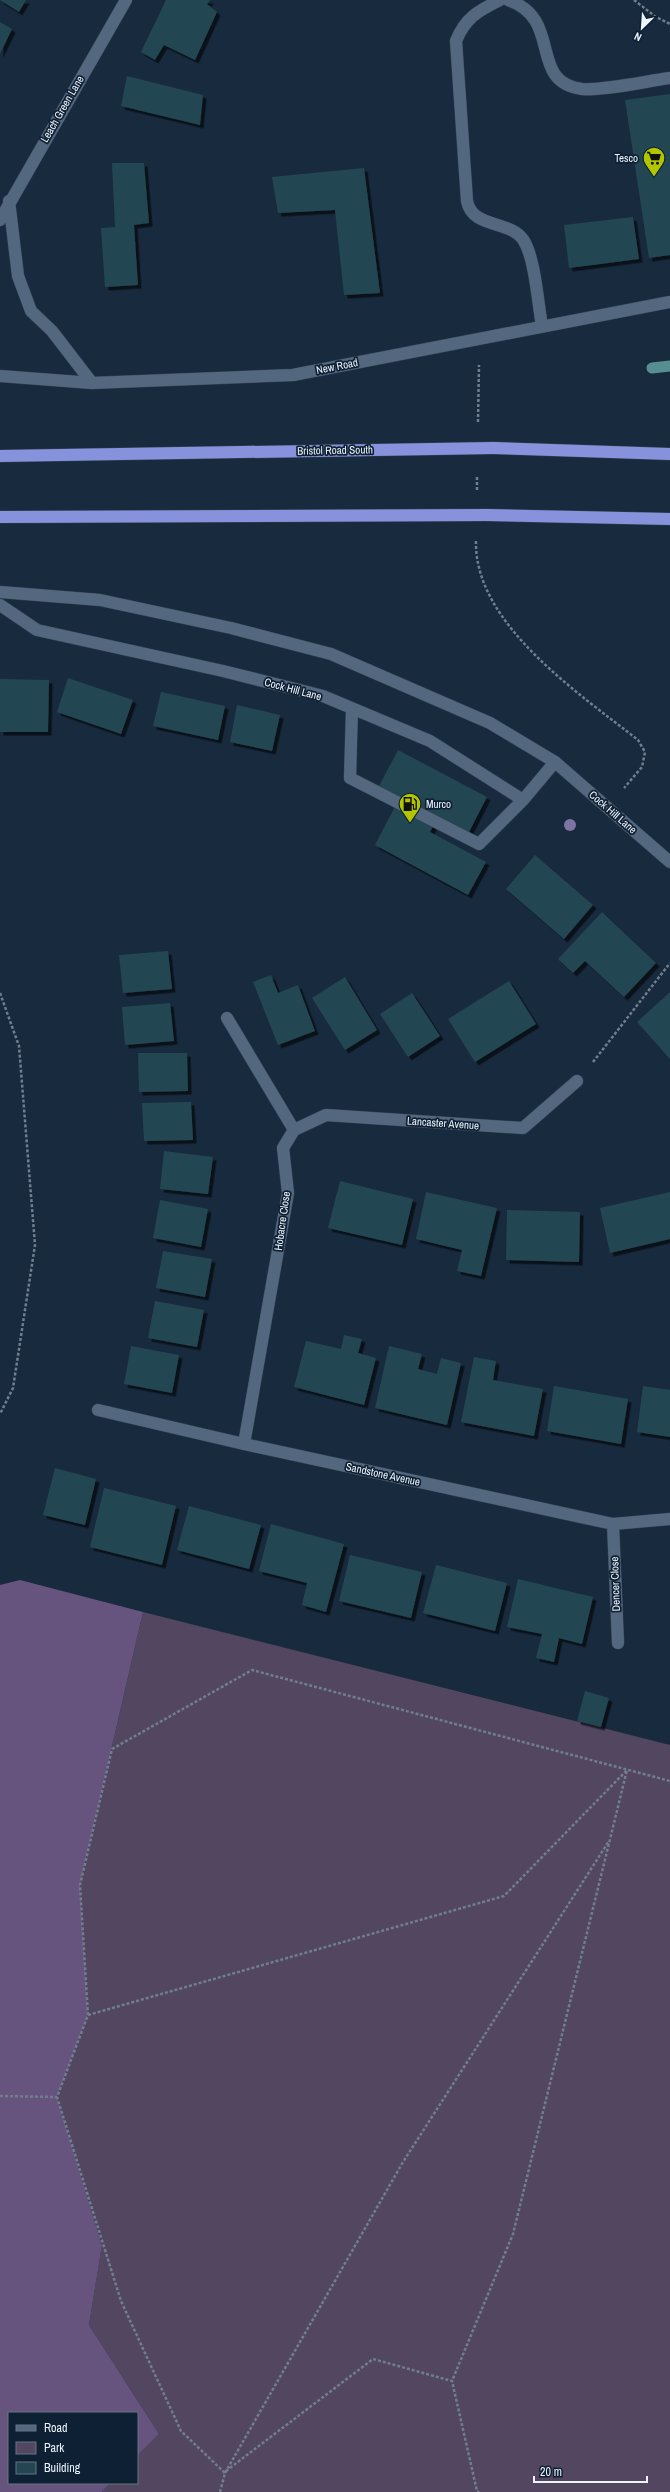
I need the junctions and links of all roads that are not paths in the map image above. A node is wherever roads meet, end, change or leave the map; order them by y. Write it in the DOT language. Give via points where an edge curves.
graph roads {
  1 [pos="126,0"];
  2 [pos="500,0"];
  3 [pos="508,0"];
  4 [pos="670,78"];
  5 [pos="8,202"];
  6 [pos="0,220"];
  7 [pos="670,302"];
  8 [pos="542,326"];
  9 [pos="0,376"];
  10 [pos="92,383"];
  11 [pos="670,454"];
  12 [pos="0,456"];
  13 [pos="0,517"];
  14 [pos="670,519"];
  15 [pos="0,592"];
  16 [pos="0,605"];
  17 [pos="352,709"];
  18 [pos="555,762"];
  19 [pos="523,800"];
  20 [pos="670,862"];
  21 [pos="227,1018"];
  22 [pos="577,1081"];
  23 [pos="294,1130"];
  24 [pos="98,1410"];
  25 [pos="244,1444"];
  26 [pos="670,1519"];
  27 [pos="613,1524"];
  28 [pos="618,1644"];
  1 -- 5 [label="street, Leach Green Lane"];
  2 -- 8 [label="street" via="473,15 462,26 456,41 469,209 476,216 515,233 524,240 529,252"];
  3 -- 4 [label="street" via="528,11 540,26 550,68 561,83 583,89"];
  5 -- 6 [label="street, Leach Green Lane"];
  5 -- 10 [label="street" via="18,276 30,311 52,332"];
  7 -- 8 [label="street, New Road"];
  8 -- 10 [label="street, New Road" via="293,375"];
  9 -- 10 [label="street, New Road"];
  11 -- 12 [label="highway, Bristol Road South, bridge" via="493,448"];
  13 -- 14 [label="highway, bridge" via="488,515"];
  15 -- 18 [label="street, Cock Hill Lane" via="100,600 231,628 331,654 490,723"];
  16 -- 17 [label="street, Cock Hill Lane" via="38,630 224,671 323,696"];
  17 -- 19 [label="street, Cock Hill Lane" via="430,741"];
  17 -- 19 [label="street" via="350,778 479,844"];
  18 -- 19 [label="street"];
  18 -- 20 [label="street, Cock Hill Lane"];
  21 -- 23 [label="street"];
  22 -- 23 [label="street, Lancaster Avenue" via="523,1128 326,1115"];
  23 -- 25 [label="street, Hobacre Close" via="283,1148 288,1193"];
  24 -- 25 [label="street, Sandstone Avenue"];
  25 -- 27 [label="street, Sandstone Avenue"];
  26 -- 27 [label="street, Sandstone Avenue"];
  27 -- 28 [label="street, Dencer Close"];
}
